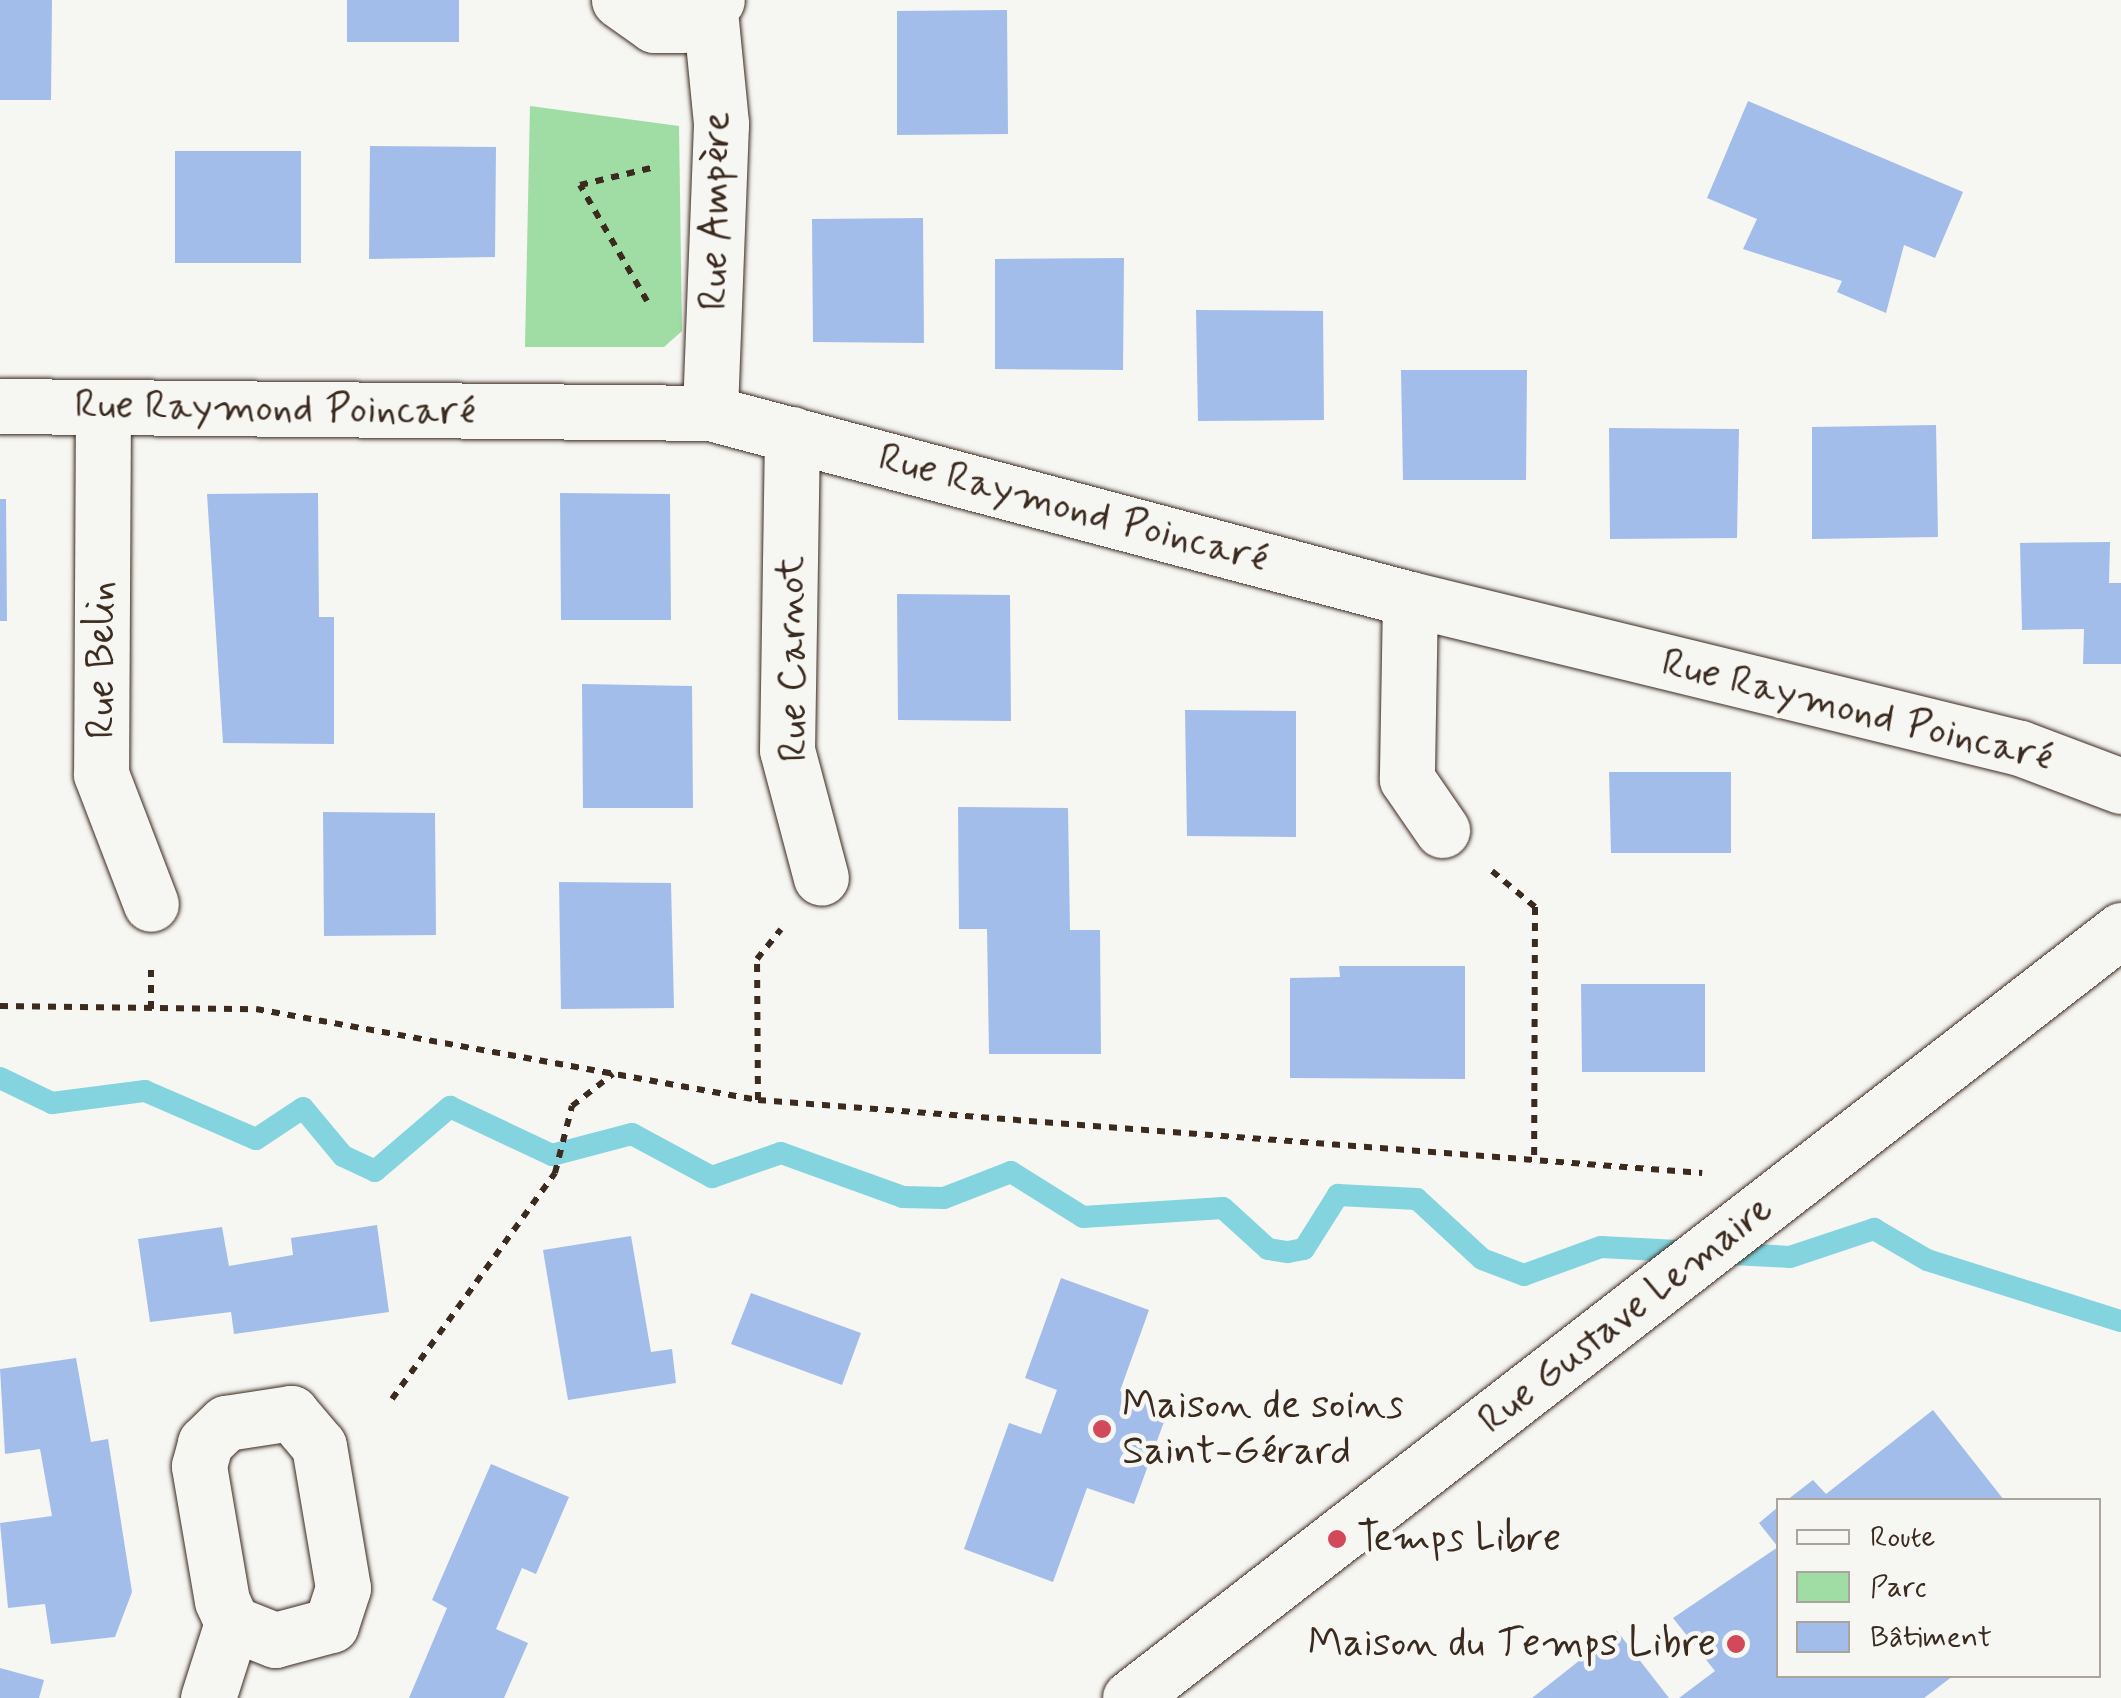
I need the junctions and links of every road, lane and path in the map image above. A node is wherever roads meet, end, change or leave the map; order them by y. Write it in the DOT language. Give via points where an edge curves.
graph roads {
  1 [pos="619,0"];
  2 [pos="714,5"];
  3 [pos="720,151"];
  4 [pos="711,389"];
  5 [pos="0,406"];
  6 [pos="103,407"];
  7 [pos="792,434"];
  8 [pos="1410,599"];
  9 [pos="2121,786"];
  10 [pos="1442,830"];
  11 [pos="821,878"];
  12 [pos="152,904"];
  13 [pos="2121,930"];
  14 [pos="0,1006"];
  15 [pos="614,1073"];
  16 [pos="758,1100"];
  17 [pos="1534,1154"];
  18 [pos="1745,1224"];
  19 [pos="392,1399"];
  20 [pos="232,1623"];
  21 [pos="208,1698"];
  22 [pos="1130,1698"];
  1 -- 2 [label="street, Rue Ampère" via="654,25 683,25"];
  2 -- 3 [label="street, Rue Ampère"];
  3 -- 4 [label="street, Rue Ampère"];
  3 -- 4 [label="path" via="580,185 672,344"];
  4 -- 6 [label="street, Rue Raymond Poincaré"];
  4 -- 7 [label="street, Rue Raymond Poincaré"];
  5 -- 6 [label="street, Rue Raymond Poincaré"];
  6 -- 12 [label="street, Rue Belin" via="101,774"];
  7 -- 8 [label="street, Rue Raymond Poincaré"];
  7 -- 11 [label="street, Rue Carnot" via="787,750"];
  8 -- 9 [label="street, Rue Raymond Poincaré" via="2020,748"];
  8 -- 10 [label="street" via="1408,779"];
  10 -- 17 [label="path" via="1535,907"];
  11 -- 16 [label="path" via="758,959"];
  13 -- 18 [label="street, Rue Gustave Lemaire"];
  14 -- 15 [label="path" via="256,1009"];
  15 -- 16 [label="path"];
  15 -- 19 [label="path" via="572,1106 559,1164"];
  16 -- 17 [label="path"];
  17 -- 18 [label="path" via="1696,1166"];
  18 -- 22 [label="street, Rue Gustave Lemaire"];
  20 -- 21 [label="street"];
}
